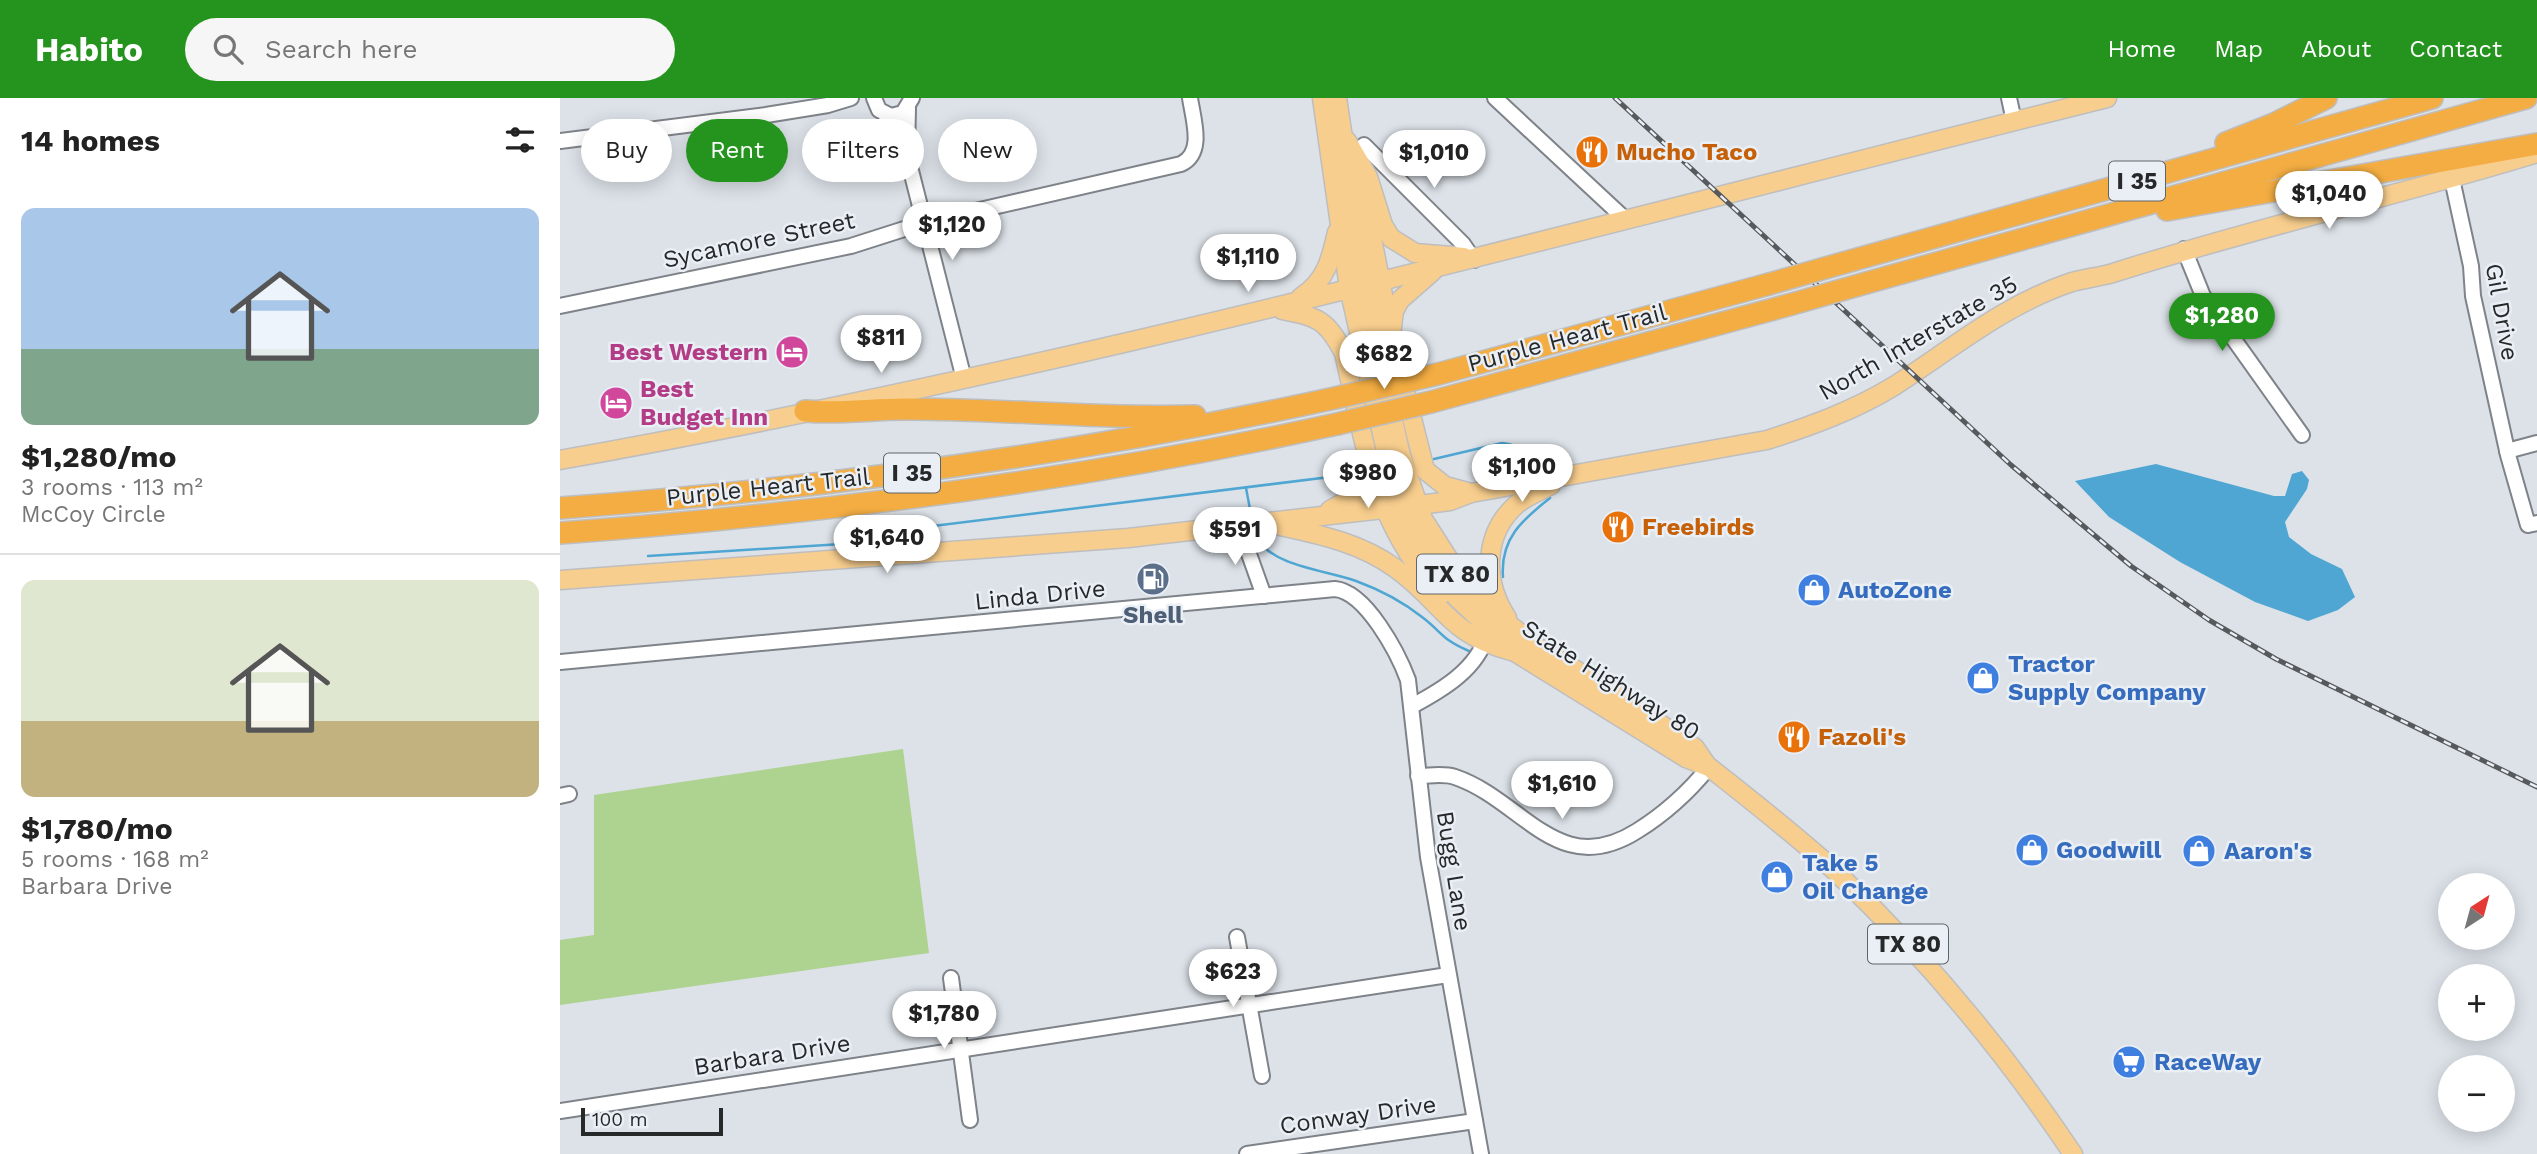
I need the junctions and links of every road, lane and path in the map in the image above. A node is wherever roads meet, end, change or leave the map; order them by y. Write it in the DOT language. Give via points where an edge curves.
graph roads {
  1 [pos="851,98"];
  2 [pos="1190,98"];
  3 [pos="1322,98"];
  4 [pos="1329,98"];
  5 [pos="1337,98"];
  6 [pos="1495,98"];
  7 [pos="2009,98"];
  8 [pos="2107,98"];
  9 [pos="2326,98"];
  10 [pos="2432,98"];
  11 [pos="2526,98"];
  12 [pos="913,102"];
  13 [pos="828,105"];
  14 [pos="880,108"];
  15 [pos="2014,121"];
  16 [pos="1342,133"];
  17 [pos="560,141"];
  18 [pos="2537,144"];
  19 [pos="1364,145"];
  20 [pos="2537,153"];
  21 [pos="1348,166"];
  22 [pos="2452,179"];
  23 [pos="913,182"];
  24 [pos="2015,215"];
  25 [pos="1340,219"];
  26 [pos="1625,219"];
  27 [pos="2089,221"];
  28 [pos="923,223"];
  29 [pos="2184,249"];
  30 [pos="1474,260"];
  31 [pos="1436,269"];
  32 [pos="1365,284"];
  33 [pos="560,306"];
  34 [pos="1282,306"];
  35 [pos="1391,335"];
  36 [pos="964,379"];
  37 [pos="805,411"];
  38 [pos="1260,415"];
  39 [pos="2302,435"];
  40 [pos="2537,443"];
  41 [pos="2507,451"];
  42 [pos="560,460"];
  43 [pos="1370,462"];
  44 [pos="1563,478"];
  45 [pos="1471,493"];
  46 [pos="1409,505"];
  47 [pos="560,508"];
  48 [pos="1384,509"];
  49 [pos="1317,516"];
  50 [pos="1266,523"];
  51 [pos="2537,523"];
  52 [pos="647,526"];
  53 [pos="1239,526"];
  54 [pos="560,533"];
  55 [pos="560,548"];
  56 [pos="560,580"];
  57 [pos="1264,596"];
  58 [pos="1514,629"];
  59 [pos="1487,636"];
  60 [pos="560,663"];
  61 [pos="1621,697"];
  62 [pos="1412,706"];
  63 [pos="1709,767"];
  64 [pos="1418,776"];
  65 [pos="1237,937"];
  66 [pos="1448,975"];
  67 [pos="951,978"];
  68 [pos="1250,1005"];
  69 [pos="961,1049"];
  70 [pos="1262,1076"];
  71 [pos="560,1111"];
  72 [pos="970,1120"];
  73 [pos="1475,1121"];
  74 [pos="1247,1154"];
  75 [pos="1481,1154"];
  76 [pos="2073,1154"];
  1 -- 13 [label="street"];
  2 -- 28 [label="street, Sycamore Street" via="1196,148 1181,164"];
  3 -- 25 [label="main road, TX 80"];
  4 -- 21 [label="main road" via="1334,131"];
  5 -- 16 [label="main road"];
  6 -- 26 [label="street"];
  7 -- 15 [label="street"];
  8 -- 15 [label="main road"];
  9 -- 24 [label="highway" via="2242,137"];
  10 -- 24 [label="highway, Purple Heart Trail / I 35"];
  11 -- 27 [label="highway, Purple Heart Trail / I 35"];
  12 -- 14 [label="street" via="898,115"];
  13 -- 14 [label="street"];
  13 -- 17 [label="street"];
  15 -- 26 [label="main road"];
  16 -- 21 [label="main road"];
  16 -- 30 [label="main road" via="1368,177 1391,237 1415,253"];
  18 -- 27 [label="highway"];
  19 -- 30 [label="street"];
  20 -- 22 [label="main road, North Interstate 35"];
  21 -- 32 [label="main road" via="1366,202"];
  22 -- 29 [label="main road, North Interstate 35"];
  22 -- 41 [label="street, Gil Drive"];
  23 -- 28 [label="street"];
  24 -- 38 [label="highway, Purple Heart Trail / I 35, bridge" via="1438,374"];
  25 -- 32 [label="main road, TX 80"];
  25 -- 34 [label="main road" via="1326,271 1310,291"];
  26 -- 30 [label="main road"];
  27 -- 52 [label="highway, Purple Heart Trail / I 35, bridge" via="1431,402 1220,449 999,486"];
  28 -- 33 [label="street, Sycamore Street" via="851,246"];
  28 -- 36 [label="street"];
  29 -- 39 [label="street" via="2203,296"];
  29 -- 44 [label="main road, North Interstate 35" via="2072,282 2036,298 1981,325 1892,387 1813,425 1767,440"];
  30 -- 31 [label="main road"];
  31 -- 32 [label="main road"];
  31 -- 35 [label="main road" via="1400,300"];
  32 -- 34 [label="main road"];
  32 -- 35 [label="main road"];
  32 -- 46 [label="main road, State Highway 80 / TX 80" via="1393,482"];
  34 -- 36 [label="main road"];
  34 -- 43 [label="main road" via="1320,319 1333,332 1344,353"];
  35 -- 45 [label="main road" via="1425,470 1445,486"];
  36 -- 37 [label="main road"];
  37 -- 38 [label="highway" via="831,414 906,409 1118,418"];
  37 -- 42 [label="main road"];
  38 -- 47 [label="highway, Purple Heart Trail / I 35" via="947,468"];
  40 -- 41 [label="street"];
  41 -- 51 [label="street, Gil Drive" via="2528,525"];
  43 -- 48 [label="main road"];
  43 -- 49 [label="main road" via="1358,494"];
  44 -- 45 [label="main road, North Interstate 35"];
  44 -- 58 [label="main road" via="1519,502 1496,533 1490,552 1490,584"];
  45 -- 46 [label="main road, North Interstate 35"];
  46 -- 48 [label="main road, North Interstate 35"];
  46 -- 58 [label="main road, State Highway 80 / TX 80" via="1464,583"];
  46 -- 59 [label="main road, State Highway 80 / TX 80" via="1418,541"];
  48 -- 49 [label="main road, North Interstate 35"];
  48 -- 59 [label="main road" via="1400,542 1432,585"];
  49 -- 50 [label="main road, North Interstate 35"];
  50 -- 53 [label="main road, North Interstate 35"];
  50 -- 59 [label="main road" via="1322,535 1368,552 1409,579 1458,628"];
  52 -- 54 [label="highway, Purple Heart Trail / I 35"];
  52 -- 55 [label="highway" via="617,541"];
  53 -- 56 [label="main road, North Interstate 35"];
  53 -- 57 [label="street"];
  57 -- 60 [label="street, Linda Drive"];
  57 -- 62 [label="street, Linda Drive" via="1335,589 1353,594 1401,660"];
  58 -- 61 [label="main road, State Highway 80 / TX 80"];
  59 -- 61 [label="main road" via="1514,639 1602,693"];
  59 -- 62 [label="street" via="1454,680"];
  59 -- 63 [label="main road, State Highway 80 / TX 80" via="1686,758"];
  61 -- 63 [label="main road, State Highway 80 / TX 80" via="1695,748"];
  62 -- 64 [label="street, Bugg Lane"];
  63 -- 64 [label="street" via="1672,808 1619,842 1588,849 1563,842 1454,777"];
  63 -- 76 [label="main road, State Highway 80 / TX 80" via="1834,870 1917,953 2003,1055"];
  64 -- 66 [label="street, Bugg Lane"];
  65 -- 68 [label="street"];
  66 -- 68 [label="street, Barbara Drive"];
  66 -- 73 [label="street, Bugg Lane"];
  67 -- 69 [label="street"];
  68 -- 69 [label="street, Barbara Drive"];
  68 -- 70 [label="street"];
  69 -- 71 [label="street, Barbara Drive"];
  69 -- 72 [label="street"];
  73 -- 74 [label="street, Conway Drive"];
  73 -- 75 [label="street, Bugg Lane"];
}
